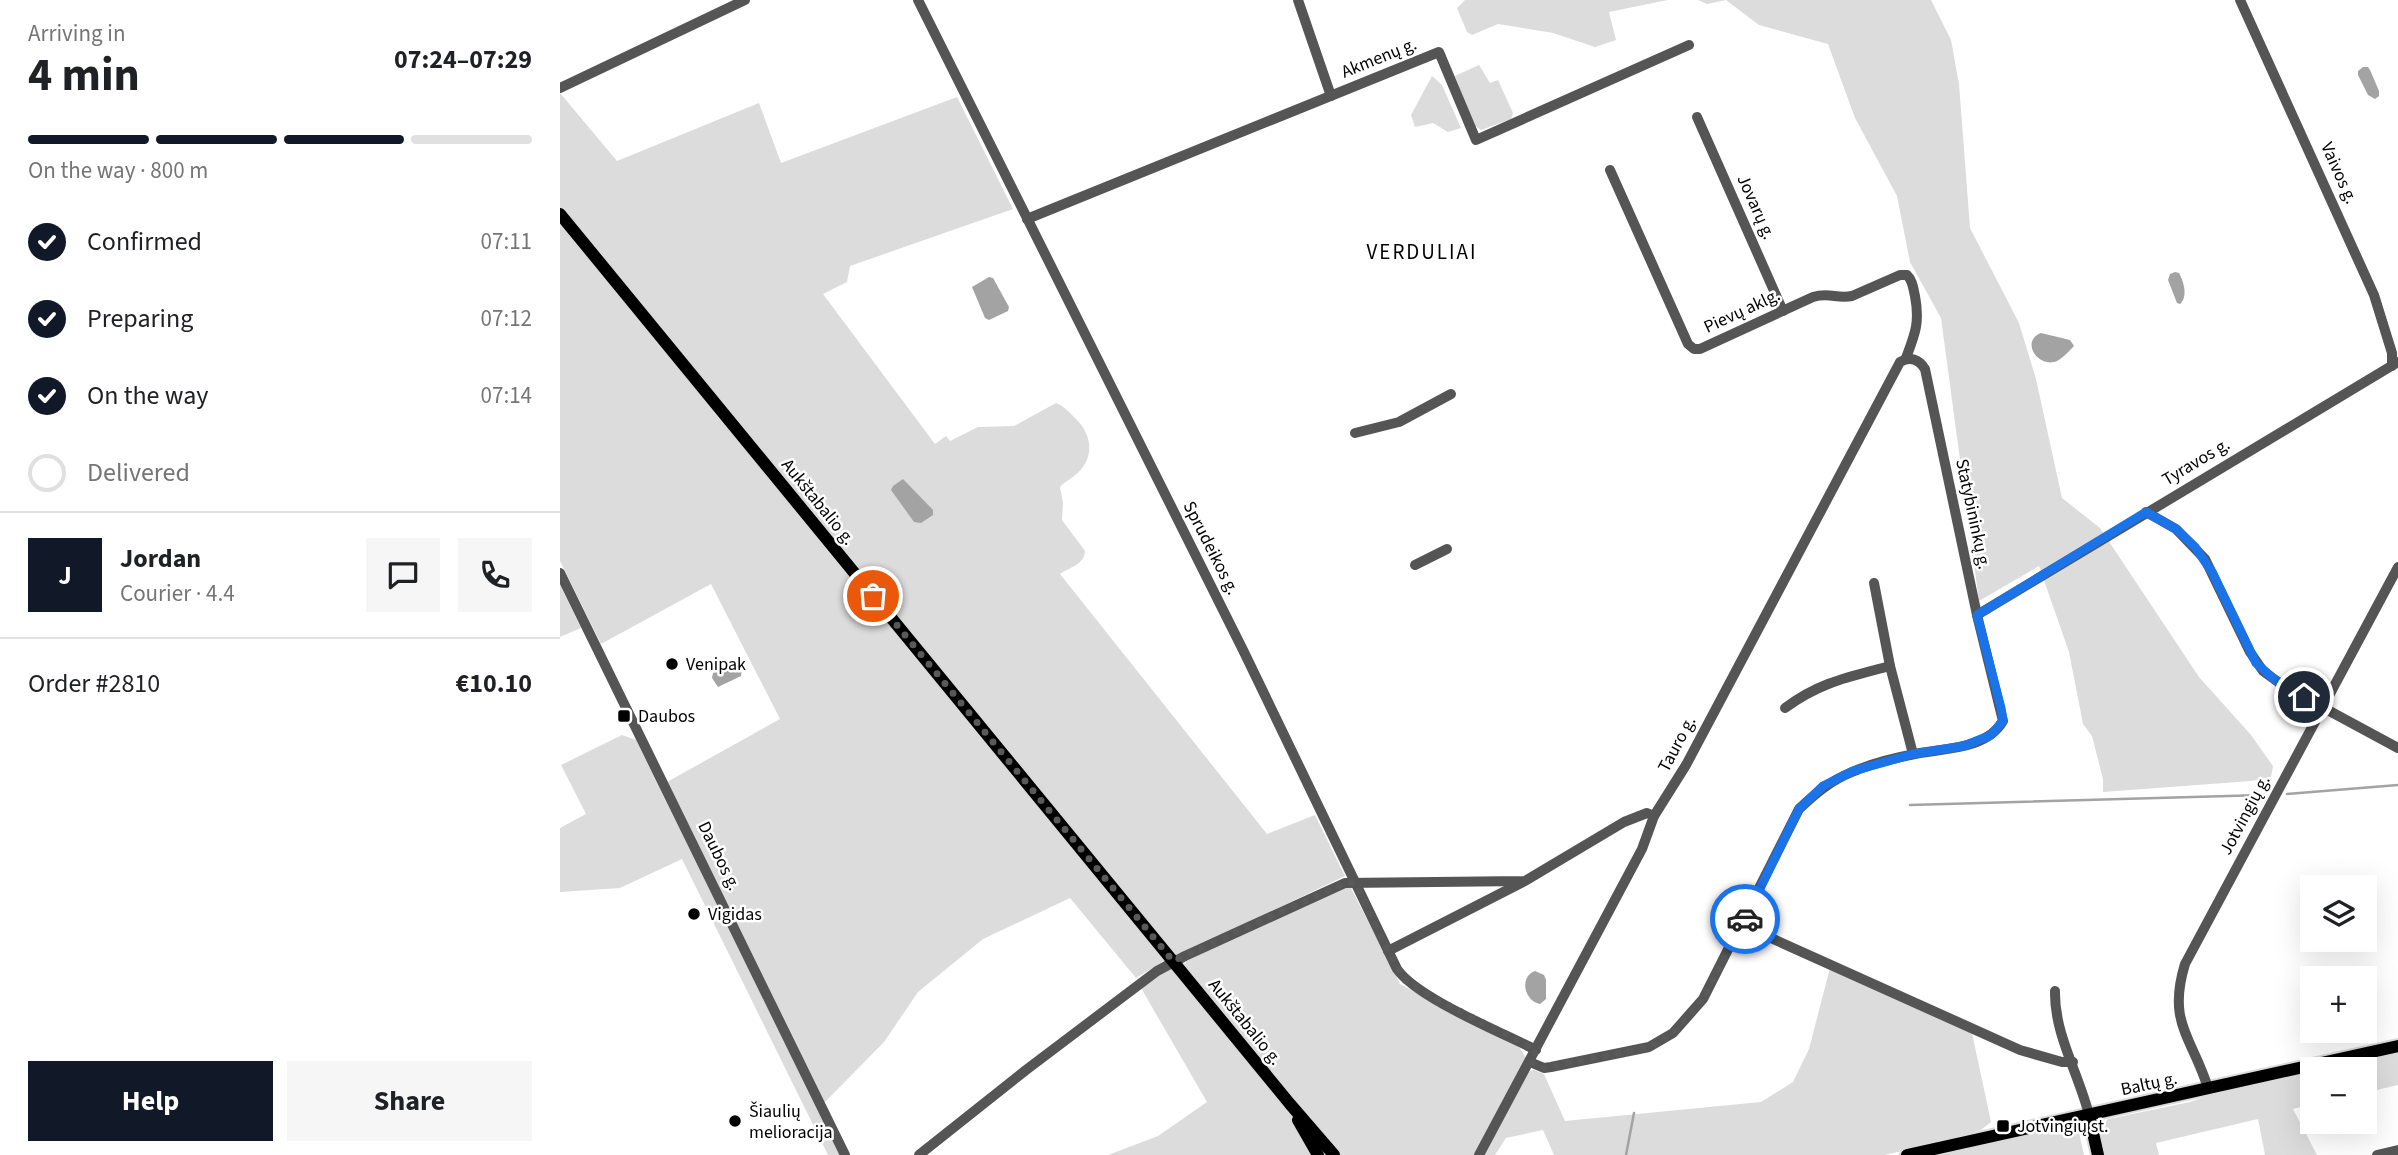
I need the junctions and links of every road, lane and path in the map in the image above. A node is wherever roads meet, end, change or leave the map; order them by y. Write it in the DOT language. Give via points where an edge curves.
graph roads {
  1 [pos="745,0"];
  2 [pos="918,0"];
  3 [pos="1298,0"];
  4 [pos="2240,0"];
  5 [pos="1689,45"];
  6 [pos="560,88"];
  7 [pos="1331,96"];
  8 [pos="1697,117"];
  9 [pos="1610,170"];
  10 [pos="560,214"];
  11 [pos="1027,219"];
  12 [pos="1783,311"];
  13 [pos="1910,359"];
  14 [pos="2395,364"];
  15 [pos="1451,394"];
  16 [pos="1355,433"];
  17 [pos="2146,512"];
  18 [pos="1447,549"];
  19 [pos="1415,565"];
  20 [pos="2398,567"];
  21 [pos="560,573"];
  22 [pos="1874,583"];
  23 [pos="1977,615"];
  24 [pos="1891,666"];
  25 [pos="2323,707"];
  26 [pos="1785,708"];
  27 [pos="2398,747"];
  28 [pos="1913,754"];
  29 [pos="1654,816"];
  30 [pos="1525,881"];
  31 [pos="1355,883"];
  32 [pos="1742,925"];
  33 [pos="1388,951"];
  34 [pos="1173,961"];
  35 [pos="2055,991"];
  36 [pos="2398,1046"];
  37 [pos="1536,1050"];
  38 [pos="1530,1062"];
  39 [pos="2073,1062"];
  40 [pos="2208,1088"];
  41 [pos="1290,1104"];
  42 [pos="2090,1115"];
  43 [pos="2398,1150"];
  44 [pos="845,1155"];
  45 [pos="919,1155"];
  46 [pos="1318,1155"];
  47 [pos="1334,1155"];
  48 [pos="1479,1155"];
  49 [pos="1907,1155"];
  50 [pos="2098,1155"];
  51 [pos="2377,1155"];
  1 -- 6 [label="street"];
  2 -- 11 [label="street, Sprudeikos g."];
  3 -- 7 [label="street"];
  4 -- 14 [label="street, Vaivos g." via="2374,295"];
  5 -- 7 [label="street, Akmenų g." via="1475,140 1439,52"];
  7 -- 11 [label="street, Akmenų g."];
  8 -- 12 [label="street, Jovarų g."];
  9 -- 12 [label="street, Pievų aklg." via="1694,349"];
  10 -- 34 [label="main road, Aukštabalio g."];
  11 -- 31 [label="street, Sprudeikos g."];
  12 -- 13 [label="street, Pievų aklg." via="1824,294 1844,298 1907,275 1919,316"];
  13 -- 23 [label="street, Statybininkų g." via="1925,369"];
  13 -- 29 [label="street, Tauro g." via="1900,362 1686,765"];
  14 -- 17 [label="street, Tyravos g."];
  15 -- 16 [label="street" via="1399,422"];
  17 -- 23 [label="street, Tyravos g."];
  17 -- 25 [label="street" via="2176,529 2205,559 2256,663 2285,687"];
  18 -- 19 [label="street"];
  20 -- 25 [label="street, Jotvingių g."];
  21 -- 44 [label="street, Daubos g."];
  22 -- 24 [label="street"];
  23 -- 28 [label="street, Statybininkų g." via="2003,721 1991,735 1964,746"];
  24 -- 26 [label="street" via="1829,682"];
  24 -- 28 [label="street"];
  25 -- 27 [label="street"];
  25 -- 40 [label="street, Jotvingių g." via="2179,983 2183,1031"];
  28 -- 32 [label="street" via="1853,771 1823,786 1799,809"];
  29 -- 30 [label="street" via="1647,813 1624,822"];
  29 -- 37 [label="street, Tauro g." via="1642,849"];
  30 -- 31 [label="street"];
  30 -- 33 [label="street"];
  31 -- 33 [label="street, Sprudeikos g."];
  31 -- 34 [label="street" via="1345,883"];
  32 -- 38 [label="street" via="1703,999 1673,1033 1649,1047 1551,1067"];
  32 -- 39 [label="street" via="2020,1050"];
  33 -- 37 [label="street, Sprudeikos g." via="1405,980"];
  34 -- 41 [label="main road, Aukštabalio g."];
  34 -- 45 [label="street"];
  35 -- 39 [label="street" via="2062,1038"];
  36 -- 40 [label="main road, Baltų g."];
  37 -- 38 [label="street, Tauro g."];
  38 -- 48 [label="street, Tauro g."];
  39 -- 42 [label="street"];
  40 -- 42 [label="main road, Baltų g."];
  41 -- 46 [label="main road, Aukštabalio g."];
  41 -- 47 [label="main road, Aukštabalio g."];
  42 -- 49 [label="main road, Baltų g."];
  42 -- 50 [label="main road"];
  43 -- 51 [label="street"];
}
